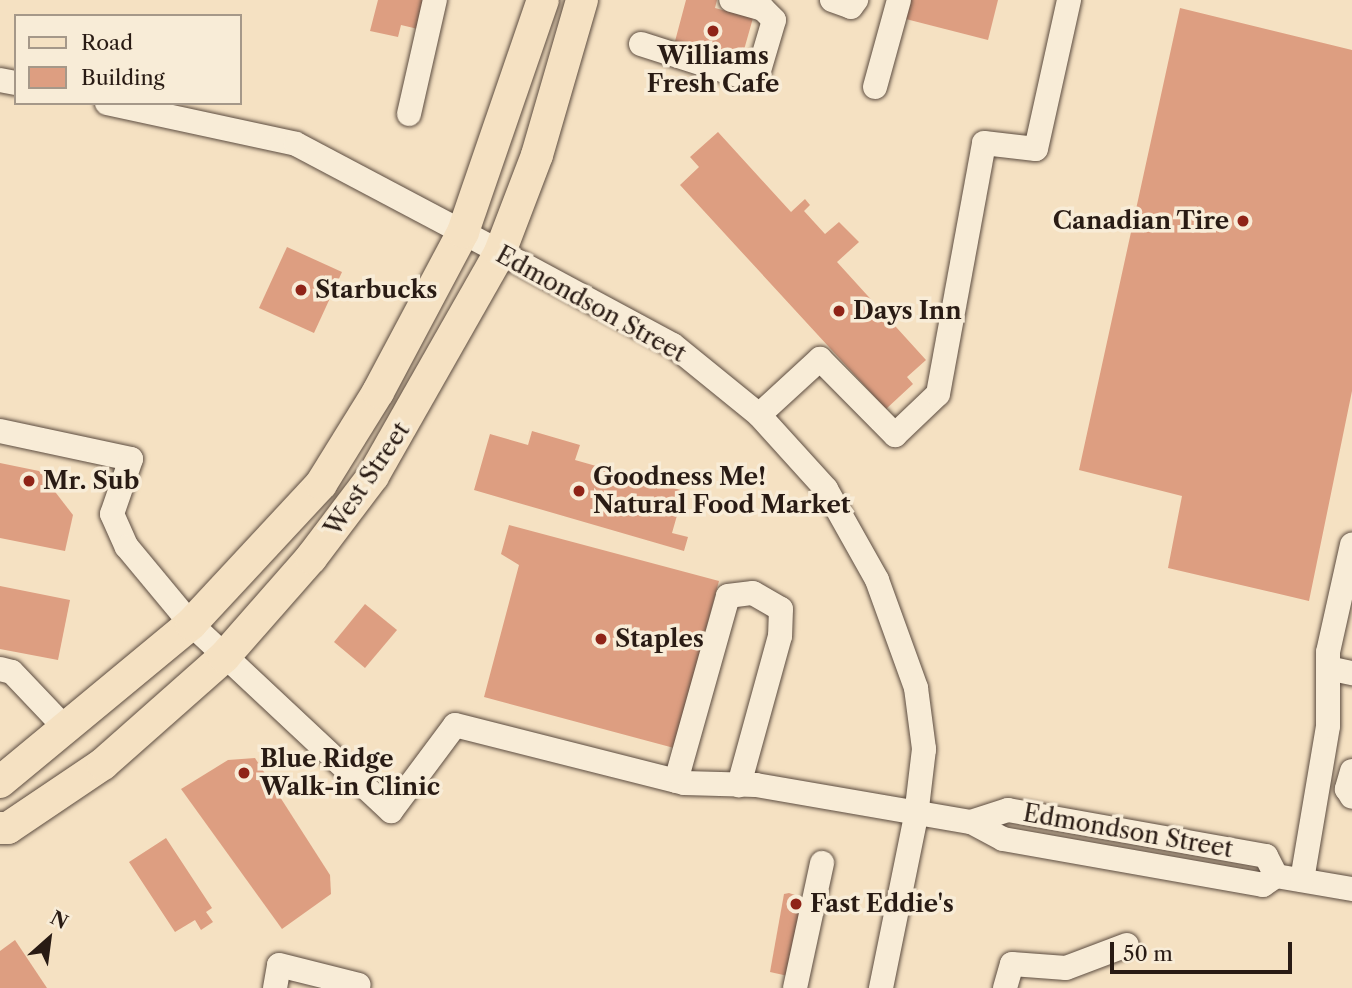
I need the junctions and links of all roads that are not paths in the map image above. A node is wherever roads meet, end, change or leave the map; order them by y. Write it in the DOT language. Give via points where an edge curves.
graph roads {
  1 [pos="435,0"];
  2 [pos="731,0"];
  3 [pos="832,0"];
  4 [pos="856,0"];
  5 [pos="900,0"];
  6 [pos="1069,0"];
  7 [pos="542,1"];
  8 [pos="580,8"];
  9 [pos="642,44"];
  10 [pos="875,87"];
  11 [pos="116,105"];
  12 [pos="410,114"];
  13 [pos="463,232"];
  14 [pos="500,251"];
  15 [pos="759,415"];
  16 [pos="0,432"];
  17 [pos="1352,545"];
  18 [pos="191,624"];
  19 [pos="224,657"];
  20 [pos="1328,668"];
  21 [pos="0,669"];
  22 [pos="1352,673"];
  23 [pos="66,729"];
  24 [pos="1352,771"];
  25 [pos="676,781"];
  26 [pos="0,782"];
  27 [pos="739,785"];
  28 [pos="1352,797"];
  29 [pos="916,816"];
  30 [pos="0,828"];
  31 [pos="822,863"];
  32 [pos="1302,880"];
  33 [pos="1352,889"];
  34 [pos="1127,945"];
  35 [pos="359,985"];
  36 [pos="275,988"];
  37 [pos="795,988"];
  38 [pos="881,988"];
  39 [pos="1005,988"];
  1 -- 12 [label="street"];
  2 -- 9 [label="street" via="763,9 774,20 758,74 744,77"];
  3 -- 4 [label="street" via="851,7"];
  5 -- 10 [label="street"];
  6 -- 15 [label="street" via="1036,149 984,143 938,394 895,435 820,359"];
  7 -- 8 [label="main road, West Street"];
  7 -- 13 [label="main road, West Street"];
  8 -- 14 [label="main road, West Street" via="537,155"];
  11 -- 13 [label="street, Edmondson Street" via="296,144"];
  13 -- 14 [label="street, Edmondson Street"];
  13 -- 18 [label="main road, West Street" via="385,380 321,484"];
  14 -- 15 [label="street, Edmondson Street" via="673,345"];
  14 -- 19 [label="main road, West Street" via="373,476 311,558"];
  15 -- 29 [label="street, Edmondson Street" via="826,489 877,580 916,688 924,749"];
  16 -- 18 [label="street" via="131,459 113,514 127,547"];
  17 -- 20 [label="street"];
  18 -- 19 [label="street"];
  18 -- 23 [label="main road, West Street"];
  19 -- 25 [label="street" via="391,811 455,725"];
  19 -- 30 [label="main road, West Street" via="103,764 8,828"];
  20 -- 22 [label="street"];
  20 -- 32 [label="street" via="1328,726"];
  21 -- 23 [label="street" via="12,672"];
  23 -- 26 [label="main road, West Street"];
  24 -- 28 [label="street" via="1347,789"];
  25 -- 27 [label="street"];
  25 -- 27 [label="street" via="727,596 753,593 780,609 780,636"];
  27 -- 29 [label="street"];
  29 -- 32 [label="street, Edmondson Street" via="971,822 1003,839 1263,885 1276,876"];
  29 -- 38 [label="street, Edmondson Street"];
  31 -- 37 [label="street"];
  32 -- 33 [label="street, Edmondson Street"];
  34 -- 39 [label="street" via="1066,968 1012,964"];
  35 -- 36 [label="street" via="279,965"];
}
